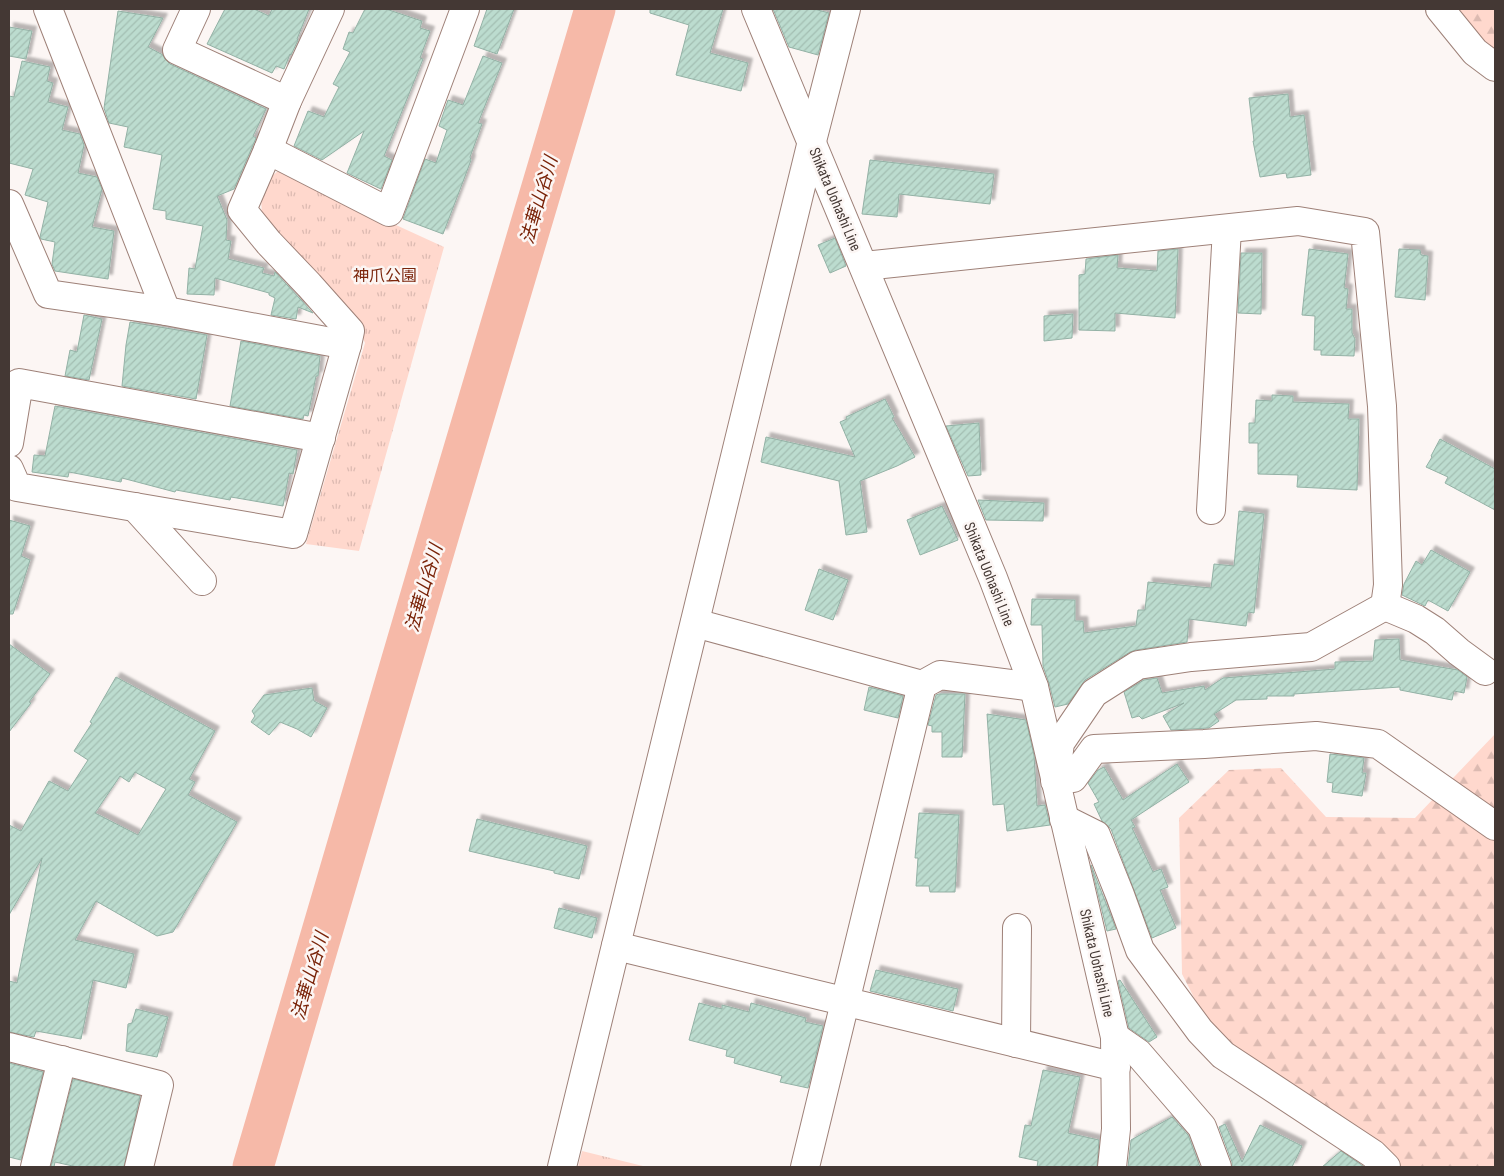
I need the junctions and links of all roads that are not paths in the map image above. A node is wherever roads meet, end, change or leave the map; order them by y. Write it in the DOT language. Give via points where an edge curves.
graph roads {
  1 [pos="48,9"];
  2 [pos="196,9"];
  3 [pos="330,9"];
  4 [pos="465,9"];
  5 [pos="756,9"];
  6 [pos="846,9"];
  7 [pos="1440,9"];
  8 [pos="1495,67"];
  9 [pos="287,101"];
  10 [pos="812,141"];
  11 [pos="268,150"];
  12 [pos="10,212"];
  13 [pos="1228,229"];
  14 [pos="864,266"];
  15 [pos="166,311"];
  16 [pos="347,345"];
  17 [pos="321,438"];
  18 [pos="9,443"];
  19 [pos="14,487"];
  20 [pos="134,507"];
  21 [pos="1211,510"];
  22 [pos="202,581"];
  23 [pos="1385,606"];
  24 [pos="695,623"];
  25 [pos="1485,671"];
  26 [pos="922,685"];
  27 [pos="1034,687"];
  28 [pos="1055,781"];
  29 [pos="1064,819"];
  30 [pos="1495,826"];
  31 [pos="1017,928"];
  32 [pos="616,946"];
  33 [pos="845,1003"];
  34 [pos="1115,1037"];
  35 [pos="1016,1043"];
  36 [pos="9,1047"];
  37 [pos="62,1060"];
  38 [pos="1116,1067"];
  39 [pos="1287,1096"];
  40 [pos="1333,1153"];
  41 [pos="34,1167"];
  42 [pos="139,1167"];
  43 [pos="562,1167"];
  44 [pos="805,1167"];
  45 [pos="1112,1167"];
  46 [pos="1217,1167"];
  47 [pos="1386,1167"];
  1 -- 15 [label="street"];
  2 -- 9 [label="street" via="177,50"];
  3 -- 9 [label="street"];
  4 -- 11 [label="street" via="389,212"];
  5 -- 10 [label="street, Shikata Uohashi Line"];
  6 -- 10 [label="street"];
  7 -- 8 [label="street" via="1475,52"];
  9 -- 11 [label="street"];
  10 -- 14 [label="street, Shikata Uohashi Line"];
  10 -- 24 [label="street"];
  11 -- 16 [label="street" via="242,210 350,331"];
  12 -- 15 [label="street" via="48,294"];
  13 -- 14 [label="street"];
  13 -- 21 [label="street"];
  13 -- 23 [label="street" via="1298,221 1365,232 1382,406 1388,585"];
  14 -- 27 [label="street, Shikata Uohashi Line" via="993,578"];
  15 -- 16 [label="street"];
  16 -- 17 [label="street"];
  17 -- 18 [label="street" via="19,383"];
  17 -- 20 [label="street" via="293,534"];
  19 -- 20 [label="street"];
  20 -- 22 [label="street"];
  23 -- 25 [label="street" via="1435,631"];
  23 -- 28 [label="street" via="1311,646 1138,665 1094,693 1060,743"];
  24 -- 26 [label="street"];
  24 -- 32 [label="street"];
  26 -- 27 [label="street" via="940,675"];
  26 -- 33 [label="street"];
  27 -- 28 [label="street, Shikata Uohashi Line"];
  28 -- 29 [label="street, Shikata Uohashi Line"];
  28 -- 30 [label="street" via="1074,778 1094,749 1316,736 1378,744"];
  29 -- 34 [label="street, Shikata Uohashi Line"];
  29 -- 39 [label="street" via="1096,835 1140,950 1200,1031 1223,1055"];
  31 -- 35 [label="street"];
  32 -- 33 [label="street"];
  32 -- 43 [label="street"];
  33 -- 35 [label="street"];
  33 -- 44 [label="street"];
  34 -- 38 [label="street, Shikata Uohashi Line"];
  34 -- 46 [label="street" via="1138,1053 1202,1127"];
  35 -- 38 [label="street"];
  36 -- 37 [label="street"];
  37 -- 41 [label="street"];
  37 -- 42 [label="street" via="160,1085"];
  38 -- 45 [label="street, Shikata Uohashi Line"];
  39 -- 40 [label="street" via="1303,1120"];
  39 -- 47 [label="street" via="1373,1154"];
}
